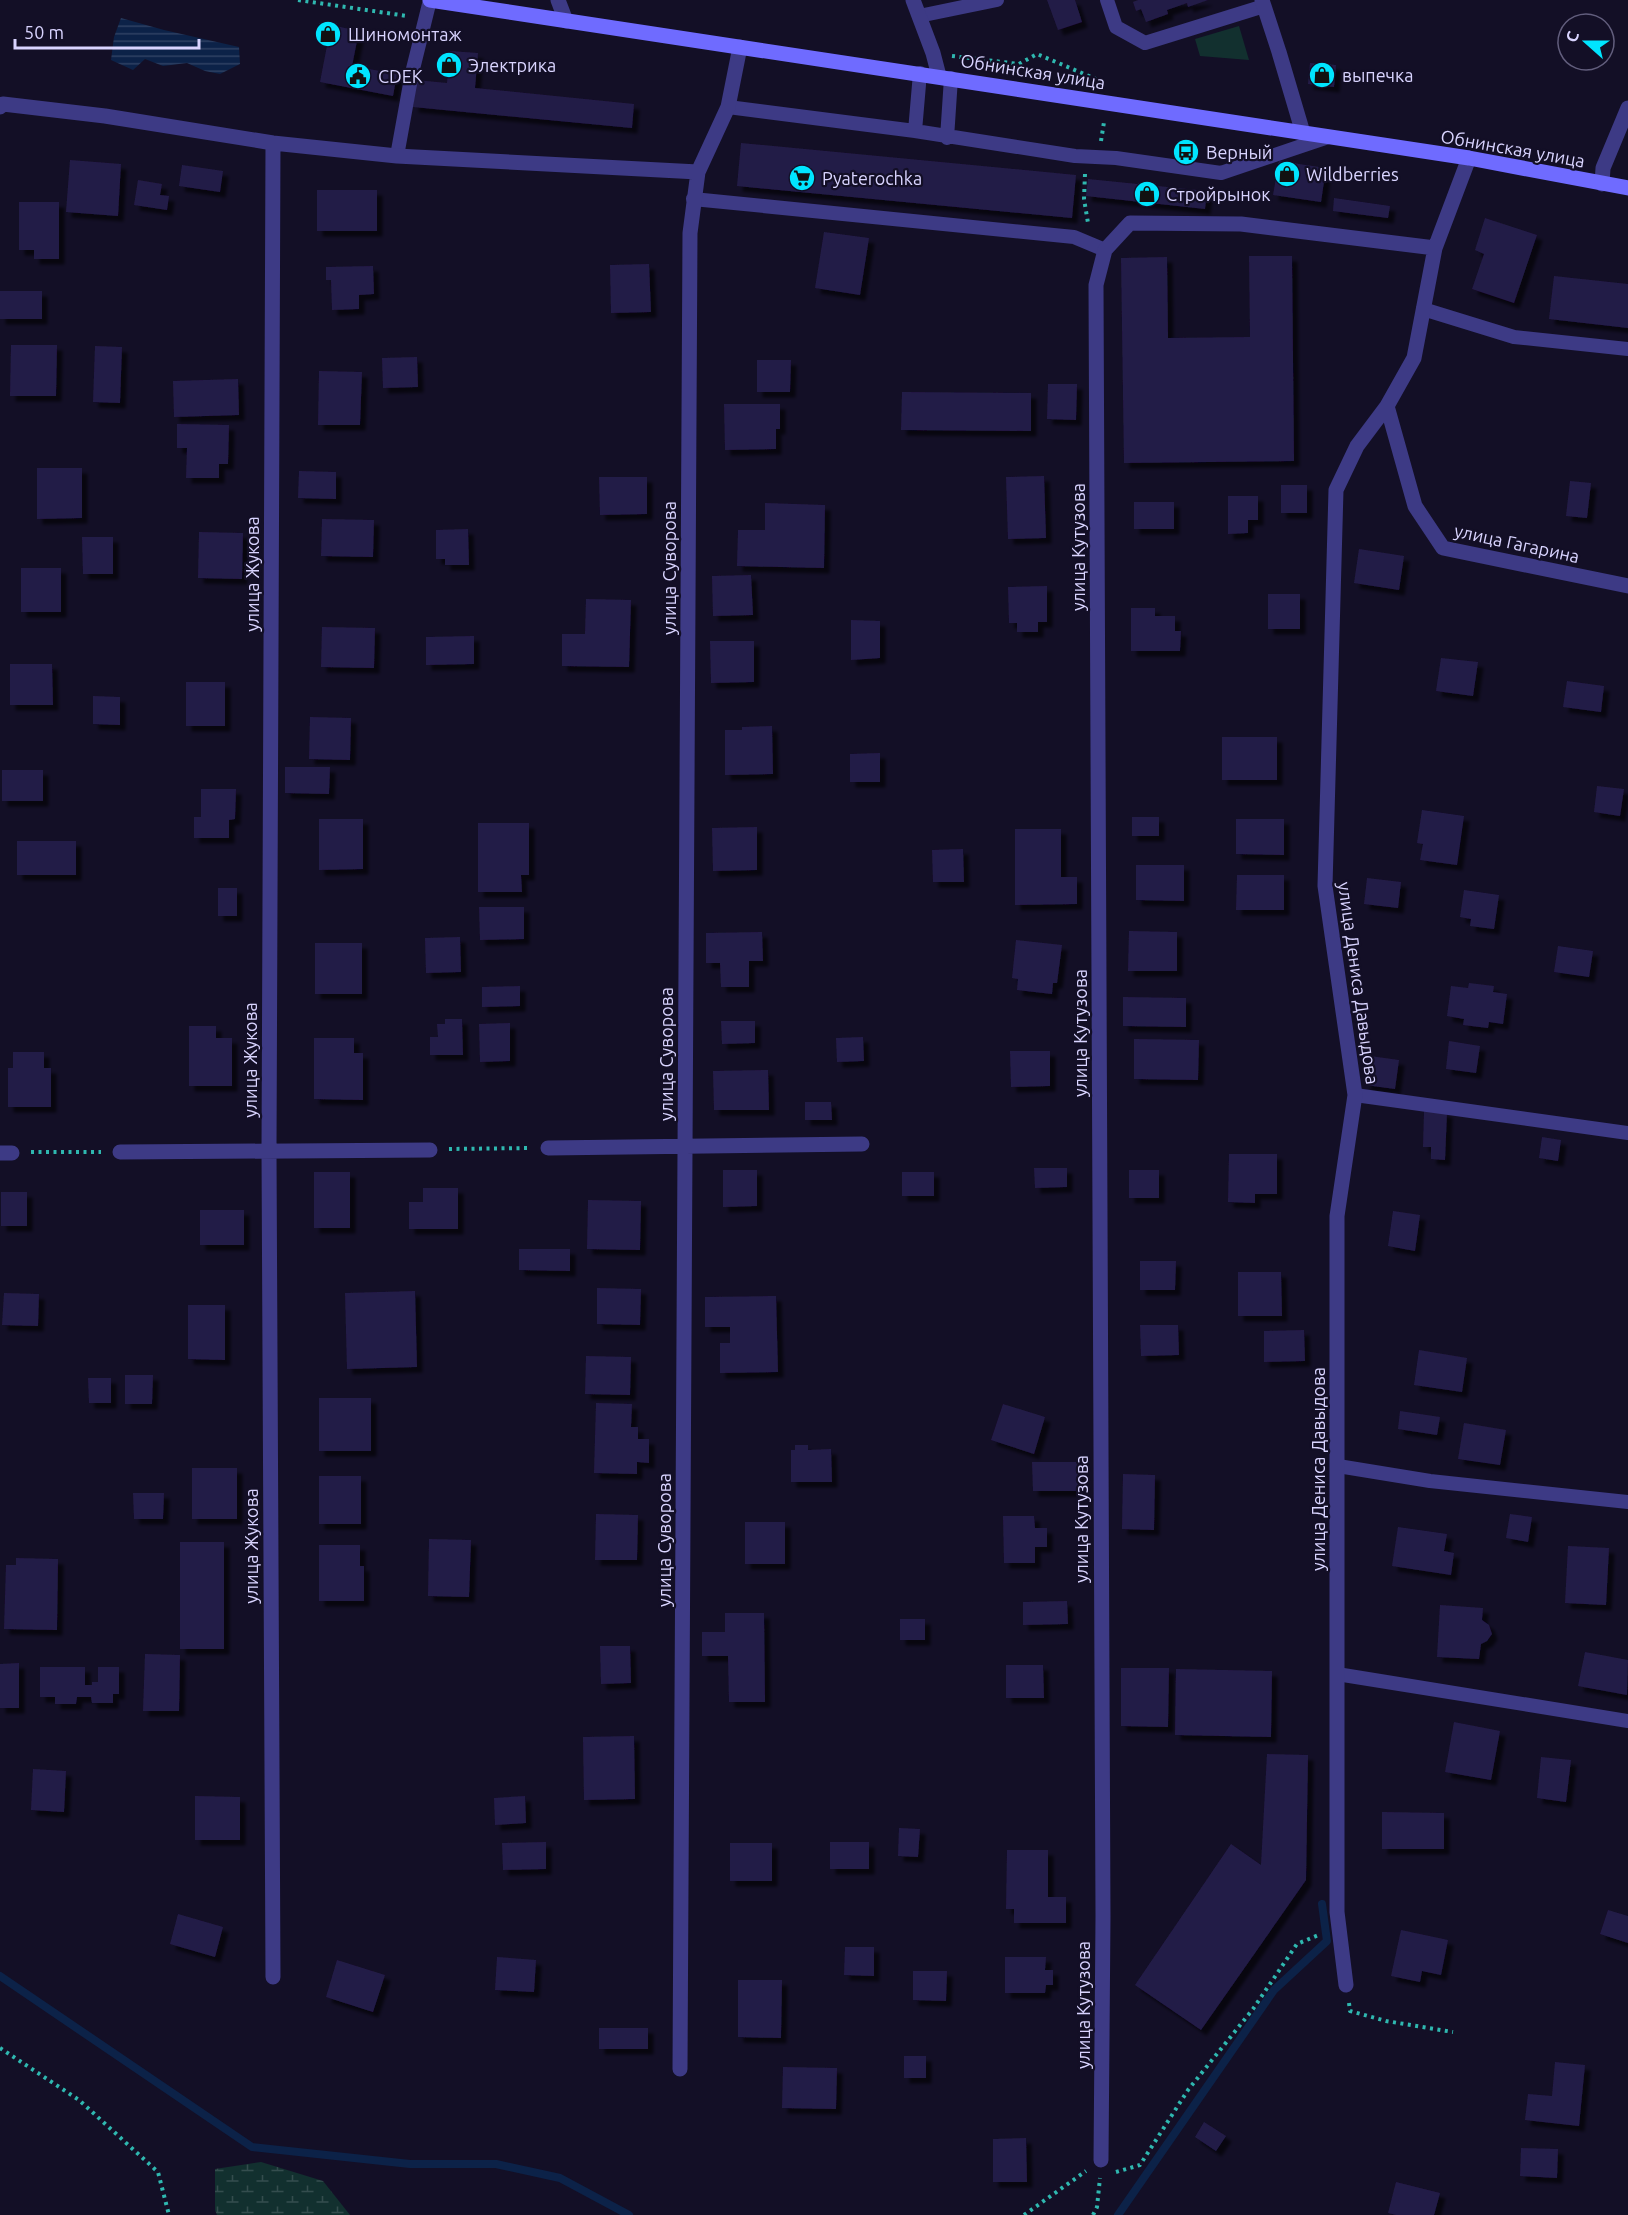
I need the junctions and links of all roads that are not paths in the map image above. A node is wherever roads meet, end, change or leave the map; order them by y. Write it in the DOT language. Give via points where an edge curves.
graph roads {
  1 [pos="430,0"];
  2 [pos="558,0"];
  3 [pos="914,0"];
  4 [pos="997,0"];
  5 [pos="1107,0"];
  6 [pos="1263,3"];
  7 [pos="920,16"];
  8 [pos="566,21"];
  9 [pos="740,47"];
  10 [pos="920,73"];
  11 [pos="945,77"];
  12 [pos="0,107"];
  13 [pos="728,107"];
  14 [pos="1628,108"];
  15 [pos="915,131"];
  16 [pos="1303,134"];
  17 [pos="1329,137"];
  18 [pos="947,138"];
  19 [pos="273,143"];
  20 [pos="397,156"];
  21 [pos="1468,158"];
  22 [pos="698,172"];
  23 [pos="1602,184"];
  24 [pos="1628,188"];
  25 [pos="693,199"];
  26 [pos="1435,248"];
  27 [pos="1105,250"];
  28 [pos="1423,309"];
  29 [pos="1628,350"];
  30 [pos="1387,406"];
  31 [pos="1628,586"];
  32 [pos="1355,1095"];
  33 [pos="1628,1133"];
  34 [pos="862,1144"];
  35 [pos="685,1147"];
  36 [pos="548,1148"];
  37 [pos="430,1150"];
  38 [pos="269,1151"];
  39 [pos="120,1152"];
  40 [pos="1338,1466"];
  41 [pos="1628,1502"];
  42 [pos="1337,1674"];
  43 [pos="1628,1721"];
  44 [pos="273,1977"];
  45 [pos="1346,1985"];
  46 [pos="680,2069"];
  47 [pos="1101,2160"];
  1 -- 8 [label="street, Обнинская улица"];
  1 -- 20 [label="lane"];
  2 -- 8 [label="street"];
  3 -- 7 [label="street"];
  4 -- 7 [label="lane"];
  5 -- 6 [label="lane" via="1116,27 1145,43"];
  6 -- 16 [label="street"];
  7 -- 11 [label="street"];
  8 -- 9 [label="street, Обнинская улица"];
  9 -- 10 [label="street, Обнинская улица"];
  9 -- 13 [label="street, улица Суворова"];
  10 -- 11 [label="street, Обнинская улица"];
  10 -- 15 [label="lane"];
  11 -- 16 [label="street, Обнинская улица"];
  11 -- 18 [label="lane"];
  12 -- 19 [label="street" via="3,104 105,116"];
  13 -- 15 [label="lane"];
  13 -- 22 [label="street, улица Суворова"];
  14 -- 23 [label="street" via="1603,168"];
  15 -- 18 [label="lane"];
  16 -- 17 [label="street, Обнинская улица"];
  17 -- 18 [label="lane" via="1221,173"];
  17 -- 21 [label="street, Обнинская улица"];
  19 -- 20 [label="street"];
  19 -- 38 [label="street, улица Жукова"];
  20 -- 22 [label="street"];
  21 -- 23 [label="street, Обнинская улица"];
  21 -- 26 [label="street, улица Дениса Давыдова"];
  22 -- 25 [label="street, улица Суворова"];
  23 -- 24 [label="street, Обнинская улица"];
  25 -- 27 [label="lane" via="1074,237"];
  25 -- 35 [label="street, улица Суворова"];
  26 -- 27 [label="street, улица Кутузова" via="1241,224 1130,223"];
  26 -- 28 [label="street, улица Дениса Давыдова"];
  27 -- 47 [label="street, улица Кутузова" via="1096,285"];
  28 -- 29 [label="lane" via="1514,337"];
  28 -- 30 [label="street, улица Дениса Давыдова" via="1414,358"];
  30 -- 31 [label="street, улица Гагарина" via="1415,506 1443,548"];
  30 -- 32 [label="street, улица Дениса Давыдова" via="1357,446 1336,490 1325,886"];
  32 -- 33 [label="lane"];
  32 -- 40 [label="street, улица Дениса Давыдова" via="1337,1216"];
  34 -- 35 [label="street"];
  35 -- 36 [label="street"];
  35 -- 46 [label="street, улица Суворова"];
  37 -- 38 [label="street"];
  38 -- 39 [label="street"];
  38 -- 44 [label="street, улица Жукова"];
  40 -- 41 [label="lane" via="1430,1481"];
  40 -- 42 [label="street, улица Дениса Давыдова"];
  42 -- 43 [label="lane"];
  42 -- 45 [label="street, улица Дениса Давыдова" via="1337,1912"];
}
